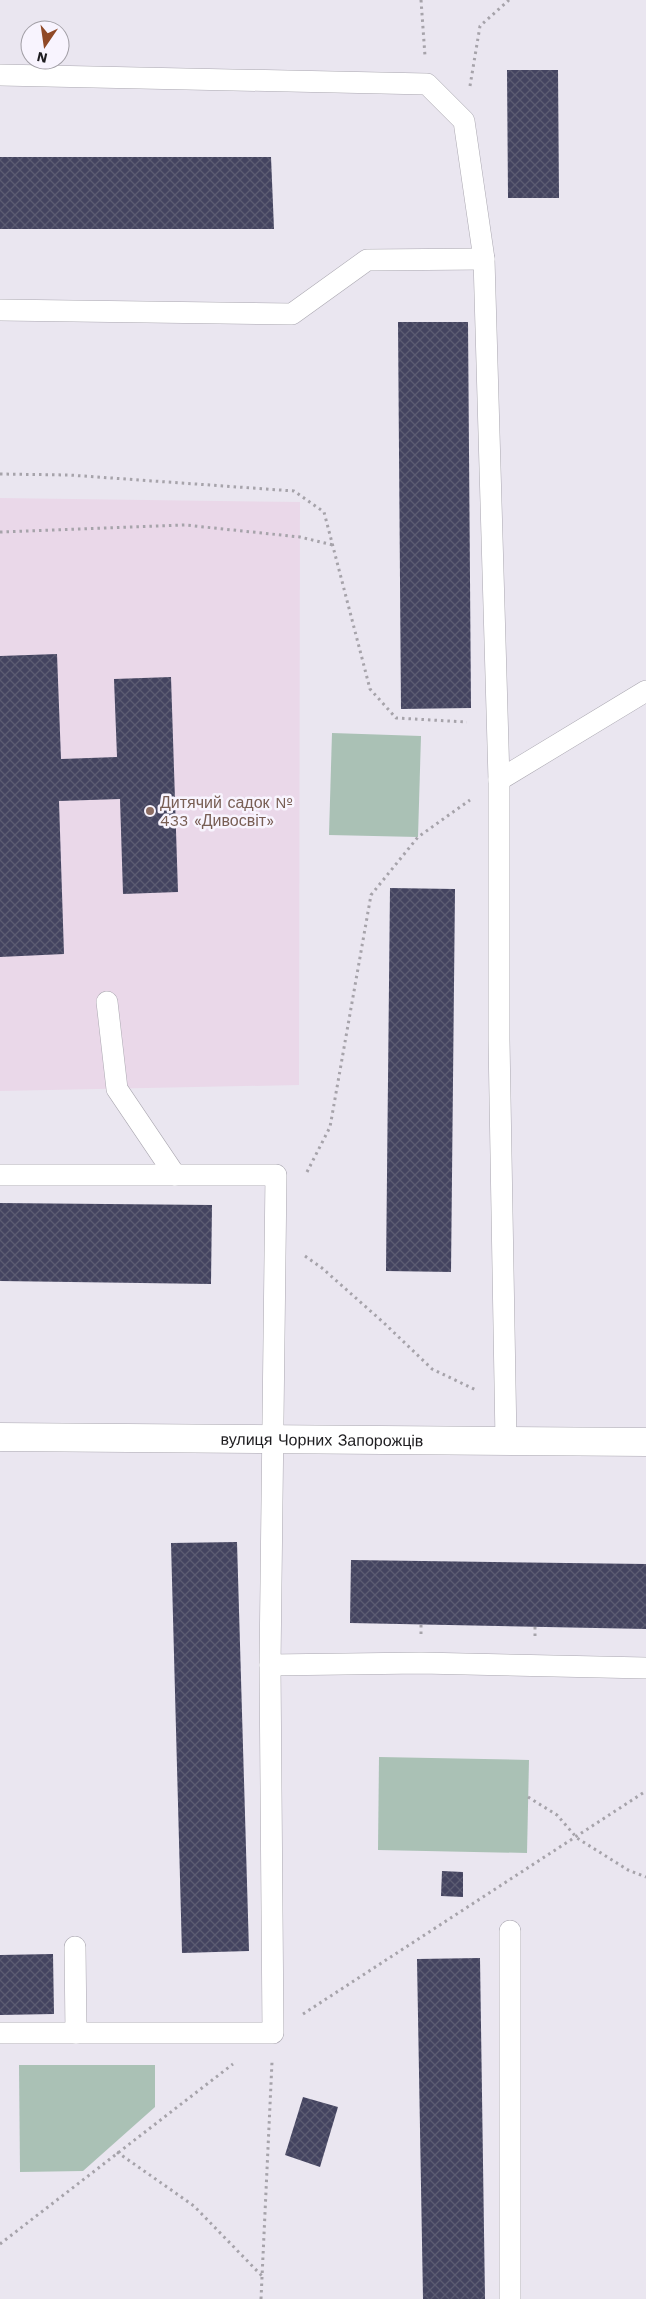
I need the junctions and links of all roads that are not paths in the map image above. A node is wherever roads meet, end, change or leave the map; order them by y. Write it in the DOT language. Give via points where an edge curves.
graph roads {
  1 [pos="0,75"];
  2 [pos="484,259"];
  3 [pos="0,310"];
  4 [pos="646,691"];
  5 [pos="499,780"];
  6 [pos="106,1002"];
  7 [pos="0,1175"];
  8 [pos="175,1175"];
  9 [pos="0,1437"];
  10 [pos="273,1439"];
  11 [pos="506,1441"];
  12 [pos="646,1442"];
  13 [pos="270,1665"];
  14 [pos="646,1668"];
  15 [pos="510,1930"];
  16 [pos="75,1947"];
  17 [pos="0,2033"];
  18 [pos="76,2033"];
  19 [pos="510,2299"];
  1 -- 2 [label="lane" via="427,84 464,121"];
  2 -- 3 [label="lane" via="367,260 292,314"];
  2 -- 5 [label="lane"];
  4 -- 5 [label="lane"];
  5 -- 11 [label="lane" via="499,1030"];
  6 -- 8 [label="lane" via="117,1089"];
  7 -- 8 [label="lane"];
  8 -- 10 [label="lane" via="276,1175"];
  9 -- 10 [label="street, вулиця Чорних Запорожців"];
  10 -- 11 [label="street, вулиця Чорних Запорожців"];
  10 -- 13 [label="lane"];
  11 -- 12 [label="street, вулиця Чорних Запорожців"];
  13 -- 14 [label="lane" via="431,1663"];
  13 -- 18 [label="lane" via="273,2034"];
  15 -- 19 [label="lane"];
  16 -- 18 [label="lane"];
  17 -- 18 [label="lane"];
}
